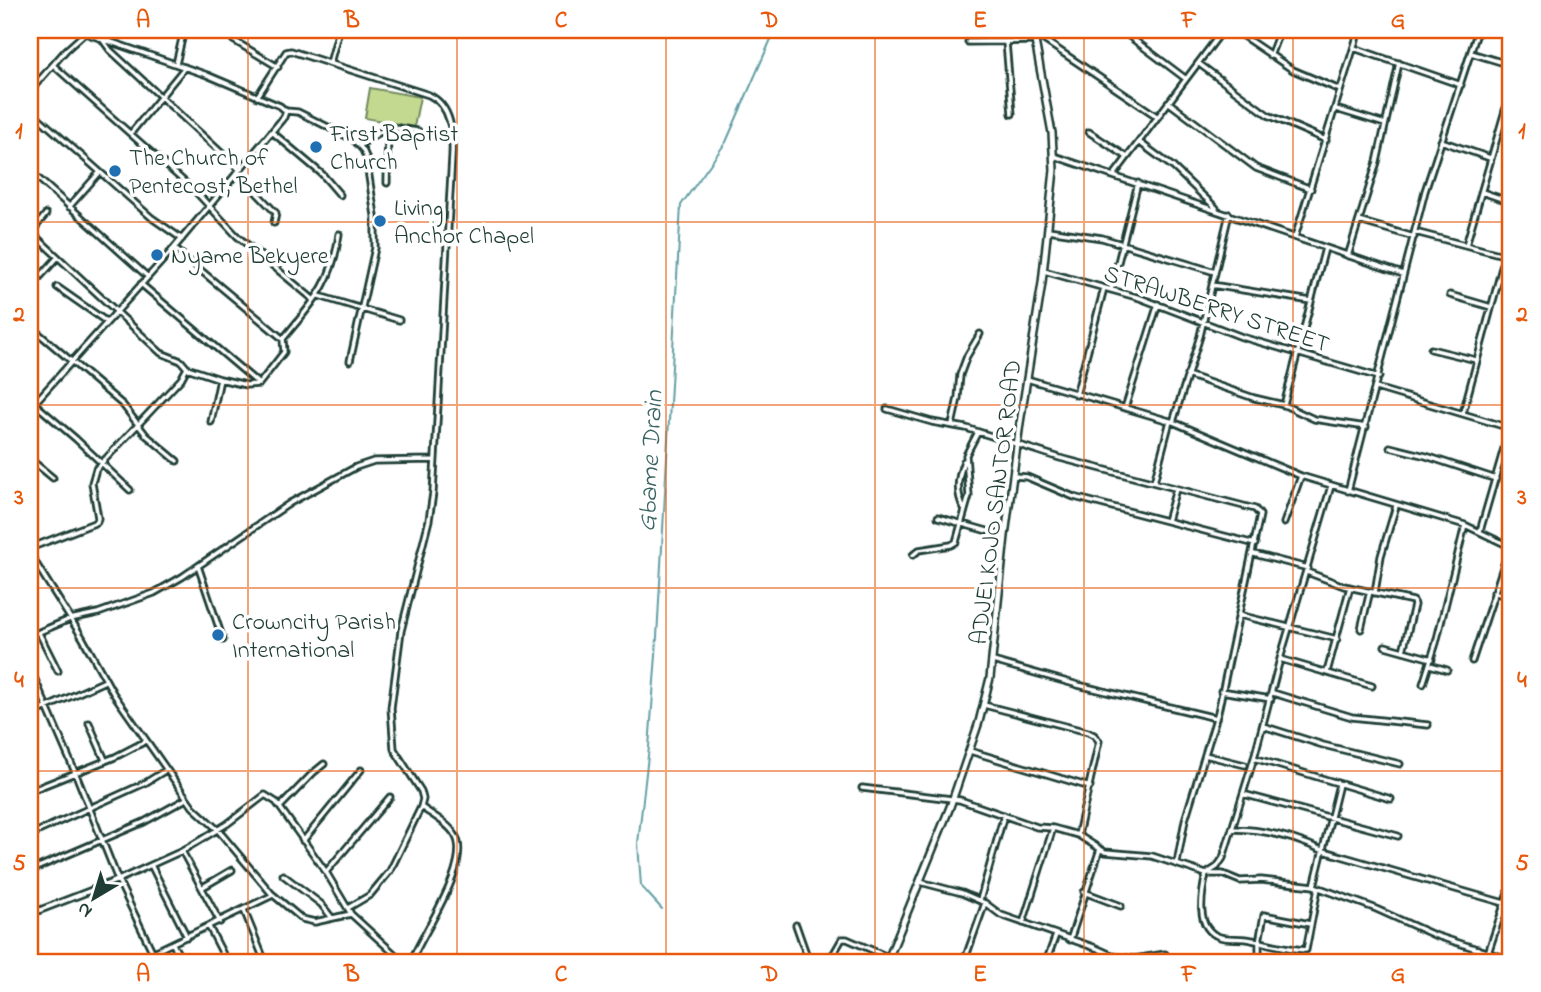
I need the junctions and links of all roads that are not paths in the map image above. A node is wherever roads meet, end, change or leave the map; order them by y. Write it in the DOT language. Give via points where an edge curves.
graph roads {
  1 [pos="184,30"];
  2 [pos="339,30"];
  3 [pos="1121,30"];
  4 [pos="1208,30"];
  5 [pos="1223,30"];
  6 [pos="1234,30"];
  7 [pos="1280,30"];
  8 [pos="1359,30"];
  9 [pos="1478,30"];
  10 [pos="84,31"];
  11 [pos="1034,32"];
  12 [pos="1218,37"];
  13 [pos="101,38"];
  14 [pos="233,40"];
  15 [pos="1036,41"];
  16 [pos="968,42"];
  17 [pos="1006,42"];
  18 [pos="1354,48"];
  19 [pos="1471,53"];
  20 [pos="1270,56"];
  21 [pos="330,63"];
  22 [pos="1198,63"];
  23 [pos="1399,63"];
  24 [pos="176,64"];
  25 [pos="52,65"];
  26 [pos="1511,65"];
  27 [pos="185,67"];
  28 [pos="278,67"];
  29 [pos="1186,79"];
  30 [pos="1461,85"];
  31 [pos="1340,90"];
  32 [pos="1511,90"];
  33 [pos="30,91"];
  34 [pos="162,97"];
  35 [pos="257,97"];
  36 [pos="1168,102"];
  37 [pos="1336,109"];
  38 [pos="30,110"];
  39 [pos="286,111"];
  40 [pos="1012,114"];
  41 [pos="1158,117"];
  42 [pos="1385,124"];
  43 [pos="388,127"];
  44 [pos="418,131"];
  45 [pos="272,132"];
  46 [pos="1089,132"];
  47 [pos="131,133"];
  48 [pos="1326,140"];
  49 [pos="1441,141"];
  50 [pos="1139,142"];
  51 [pos="360,145"];
  52 [pos="1054,156"];
  53 [pos="1127,158"];
  54 [pos="1490,158"];
  55 [pos="30,171"];
  56 [pos="100,172"];
  57 [pos="239,172"];
  58 [pos="1114,175"];
  59 [pos="387,183"];
  60 [pos="1138,183"];
  61 [pos="1311,189"];
  62 [pos="1482,192"];
  63 [pos="340,195"];
  64 [pos="1511,202"];
  65 [pos="210,206"];
  66 [pos="68,207"];
  67 [pos="1218,209"];
  68 [pos="46,214"];
  69 [pos="1229,214"];
  70 [pos="1359,221"];
  71 [pos="274,223"];
  72 [pos="1048,230"];
  73 [pos="30,232"];
  74 [pos="339,234"];
  75 [pos="1415,234"];
  76 [pos="1295,237"];
  77 [pos="182,239"];
  78 [pos="1124,244"];
  79 [pos="1466,245"];
  80 [pos="1326,247"];
  81 [pos="174,248"];
  82 [pos="1348,256"];
  83 [pos="1505,256"];
  84 [pos="58,257"];
  85 [pos="1511,257"];
  86 [pos="1044,271"];
  87 [pos="1214,272"];
  88 [pos="1404,274"];
  89 [pos="148,277"];
  90 [pos="141,284"];
  91 [pos="1212,285"];
  92 [pos="57,287"];
  93 [pos="30,288"];
  94 [pos="1104,288"];
  95 [pos="1111,290"];
  96 [pos="1450,295"];
  97 [pos="318,296"];
  98 [pos="314,300"];
  99 [pos="1311,301"];
  100 [pos="1158,304"];
  101 [pos="1491,307"];
  102 [pos="362,310"];
  103 [pos="116,312"];
  104 [pos="399,320"];
  105 [pos="107,322"];
  106 [pos="1203,322"];
  107 [pos="30,326"];
  108 [pos="980,334"];
  109 [pos="283,339"];
  110 [pos="1431,349"];
  111 [pos="1297,355"];
  112 [pos="350,360"];
  113 [pos="1476,360"];
  114 [pos="72,362"];
  115 [pos="187,368"];
  116 [pos="1187,374"];
  117 [pos="1379,377"];
  118 [pos="220,379"];
  119 [pos="1027,379"];
  120 [pos="259,384"];
  121 [pos="1376,388"];
  122 [pos="1076,395"];
  123 [pos="34,404"];
  124 [pos="1284,405"];
  125 [pos="30,408"];
  126 [pos="1125,408"];
  127 [pos="887,409"];
  128 [pos="1463,413"];
  129 [pos="211,422"];
  130 [pos="1171,422"];
  131 [pos="138,424"];
  132 [pos="952,425"];
  133 [pos="1511,426"];
  134 [pos="1366,427"];
  135 [pos="978,432"];
  136 [pos="1017,444"];
  137 [pos="1390,447"];
  138 [pos="30,459"];
  139 [pos="435,460"];
  140 [pos="965,460"];
  141 [pos="177,461"];
  142 [pos="101,462"];
  143 [pos="1014,476"];
  144 [pos="1301,476"];
  145 [pos="53,478"];
  146 [pos="1496,479"];
  147 [pos="1154,482"];
  148 [pos="1331,486"];
  149 [pos="1176,488"];
  150 [pos="130,490"];
  151 [pos="1348,491"];
  152 [pos="1396,505"];
  153 [pos="964,509"];
  154 [pos="938,517"];
  155 [pos="1167,521"];
  156 [pos="962,522"];
  157 [pos="1284,523"];
  158 [pos="1465,525"];
  159 [pos="1480,531"];
  160 [pos="1005,536"];
  161 [pos="1255,544"];
  162 [pos="1511,546"];
  163 [pos="30,548"];
  164 [pos="30,554"];
  165 [pos="1254,554"];
  166 [pos="913,555"];
  167 [pos="198,566"];
  168 [pos="1308,570"];
  169 [pos="1350,587"];
  170 [pos="1372,592"];
  171 [pos="1494,592"];
  172 [pos="1511,598"];
  173 [pos="1239,615"];
  174 [pos="70,619"];
  175 [pos="1290,628"];
  176 [pos="1361,629"];
  177 [pos="40,632"];
  178 [pos="30,636"];
  179 [pos="1337,639"];
  180 [pos="223,640"];
  181 [pos="1385,646"];
  182 [pos="1404,651"];
  183 [pos="1280,659"];
  184 [pos="1432,659"];
  185 [pos="993,661"];
  186 [pos="1472,661"];
  187 [pos="1430,665"];
  188 [pos="30,668"];
  189 [pos="1447,670"];
  190 [pos="58,671"];
  191 [pos="1327,672"];
  192 [pos="105,681"];
  193 [pos="1423,684"];
  194 [pos="1371,686"];
  195 [pos="1221,691"];
  196 [pos="1273,693"];
  197 [pos="1271,699"];
  198 [pos="984,705"];
  199 [pos="47,708"];
  200 [pos="30,715"];
  201 [pos="1216,718"];
  202 [pos="89,723"];
  203 [pos="1428,725"];
  204 [pos="1263,726"];
  205 [pos="146,741"];
  206 [pos="970,751"];
  207 [pos="1205,755"];
  208 [pos="1254,758"];
  209 [pos="105,760"];
  210 [pos="324,764"];
  211 [pos="1400,764"];
  212 [pos="1245,765"];
  213 [pos="166,769"];
  214 [pos="361,770"];
  215 [pos="75,772"];
  216 [pos="1339,784"];
  217 [pos="1090,786"];
  218 [pos="862,788"];
  219 [pos="30,791"];
  220 [pos="1243,794"];
  221 [pos="390,797"];
  222 [pos="187,799"];
  223 [pos="953,799"];
  224 [pos="1391,799"];
  225 [pos="280,807"];
  226 [pos="421,807"];
  227 [pos="89,808"];
  228 [pos="1004,815"];
  229 [pos="1331,818"];
  230 [pos="1053,828"];
  231 [pos="1232,829"];
  232 [pos="218,830"];
  233 [pos="30,835"];
  234 [pos="1078,835"];
  235 [pos="1398,836"];
  236 [pos="102,840"];
  237 [pos="303,841"];
  238 [pos="1100,849"];
  239 [pos="182,851"];
  240 [pos="1324,851"];
  241 [pos="1177,863"];
  242 [pos="30,866"];
  243 [pos="151,866"];
  244 [pos="232,870"];
  245 [pos="327,873"];
  246 [pos="1206,874"];
  247 [pos="283,875"];
  248 [pos="118,880"];
  249 [pos="920,882"];
  250 [pos="1511,884"];
  251 [pos="203,887"];
  252 [pos="1316,887"];
  253 [pos="1084,892"];
  254 [pos="273,895"];
  255 [pos="980,900"];
  256 [pos="985,903"];
  257 [pos="1504,903"];
  258 [pos="1511,905"];
  259 [pos="1121,906"];
  260 [pos="348,908"];
  261 [pos="244,910"];
  262 [pos="30,914"];
  263 [pos="351,914"];
  264 [pos="332,918"];
  265 [pos="220,922"];
  266 [pos="1023,923"];
  267 [pos="1310,924"];
  268 [pos="796,925"];
  269 [pos="209,927"];
  270 [pos="1056,935"];
  271 [pos="187,937"];
  272 [pos="1070,940"];
  273 [pos="1259,942"];
  274 [pos="173,944"];
  275 [pos="1478,949"];
  276 [pos="153,953"];
  277 [pos="1488,953"];
  278 [pos="1165,954"];
  279 [pos="142,960"];
  280 [pos="888,960"];
  281 [pos="1115,960"];
  282 [pos="1511,960"];
  283 [pos="410,961"];
  284 [pos="964,961"];
  285 [pos="133,962"];
  286 [pos="183,962"];
  287 [pos="227,962"];
  288 [pos="265,962"];
  289 [pos="809,962"];
  290 [pos="825,962"];
  291 [pos="973,962"];
  292 [pos="1046,962"];
  293 [pos="1259,962"];
  294 [pos="1475,962"];
  1 -- 24 [label="street"];
  2 -- 21 [label="street"];
  3 -- 29 [label="street"];
  4 -- 12 [label="street"];
  5 -- 12 [label="street"];
  6 -- 20 [label="street"];
  7 -- 20 [label="street"];
  8 -- 18 [label="street"];
  9 -- 19 [label="street"];
  10 -- 13 [label="street"];
  10 -- 25 [label="street"];
  11 -- 15 [label="street, ADJEI KOJO SANTOR ROAD"];
  11 -- 41 [label="street"];
  12 -- 22 [label="street"];
  13 -- 24 [label="street"];
  13 -- 34 [label="street"];
  14 -- 28 [label="street"];
  15 -- 17 [label="street"];
  15 -- 52 [label="street, ADJEI KOJO SANTOR ROAD"];
  16 -- 17 [label="street"];
  17 -- 40 [label="street"];
  18 -- 23 [label="street"];
  18 -- 31 [label="street"];
  19 -- 26 [label="street"];
  19 -- 30 [label="street"];
  20 -- 31 [label="street"];
  21 -- 28 [label="street" via="288,50"];
  21 -- 139 [label="street" via="429,95 442,105 451,126"];
  22 -- 29 [label="street"];
  22 -- 48 [label="street" via="1268,116"];
  23 -- 30 [label="street"];
  23 -- 42 [label="street"];
  24 -- 27 [label="street"];
  25 -- 33 [label="street"];
  25 -- 47 [label="street"];
  27 -- 34 [label="street"];
  27 -- 35 [label="street"];
  28 -- 35 [label="street"];
  29 -- 36 [label="street"];
  30 -- 49 [label="street"];
  31 -- 37 [label="street"];
  32 -- 54 [label="street"];
  34 -- 47 [label="street"];
  34 -- 57 [label="street"];
  35 -- 39 [label="street"];
  36 -- 41 [label="street"];
  36 -- 61 [label="street" via="1256,168"];
  37 -- 42 [label="street"];
  37 -- 48 [label="street"];
  38 -- 56 [label="street"];
  39 -- 45 [label="street"];
  39 -- 51 [label="street"];
  41 -- 50 [label="street"];
  42 -- 70 [label="street"];
  43 -- 44 [label="street"];
  43 -- 51 [label="street"];
  43 -- 59 [label="street"];
  45 -- 57 [label="street"];
  45 -- 63 [label="street"];
  46 -- 53 [label="street"];
  47 -- 65 [label="street"];
  48 -- 61 [label="street"];
  49 -- 54 [label="street"];
  49 -- 75 [label="street"];
  50 -- 53 [label="street"];
  50 -- 67 [label="street"];
  51 -- 102 [label="street" via="366,157 376,239"];
  52 -- 58 [label="street"];
  52 -- 72 [label="street, ADJEI KOJO SANTOR ROAD"];
  53 -- 58 [label="street"];
  54 -- 62 [label="street"];
  55 -- 66 [label="street"];
  56 -- 66 [label="street"];
  56 -- 77 [label="street"];
  57 -- 65 [label="street"];
  57 -- 71 [label="street" via="276,213"];
  58 -- 60 [label="street"];
  60 -- 67 [label="street"];
  60 -- 78 [label="street"];
  61 -- 76 [label="street"];
  62 -- 64 [label="street"];
  62 -- 79 [label="street"];
  65 -- 77 [label="street"];
  65 -- 98 [label="street" via="237,236"];
  66 -- 89 [label="street"];
  67 -- 69 [label="street"];
  68 -- 73 [label="street"];
  69 -- 76 [label="street"];
  69 -- 87 [label="street"];
  70 -- 75 [label="street"];
  70 -- 82 [label="street"];
  72 -- 78 [label="street"];
  72 -- 86 [label="street, ADJEI KOJO SANTOR ROAD"];
  73 -- 84 [label="street"];
  74 -- 97 [label="street" via="331,273"];
  75 -- 79 [label="street"];
  75 -- 88 [label="street"];
  76 -- 80 [label="street"];
  77 -- 81 [label="street"];
  78 -- 87 [label="street"];
  78 -- 95 [label="street"];
  79 -- 83 [label="street"];
  80 -- 82 [label="street"];
  80 -- 99 [label="street"];
  81 -- 89 [label="street"];
  81 -- 109 [label="street"];
  82 -- 88 [label="street"];
  83 -- 85 [label="street"];
  83 -- 101 [label="street"];
  84 -- 93 [label="street"];
  84 -- 103 [label="street"];
  86 -- 94 [label="street, STRAWBERRY STREET"];
  86 -- 119 [label="street, ADJEI KOJO SANTOR ROAD"];
  87 -- 91 [label="street"];
  88 -- 117 [label="street"];
  89 -- 90 [label="street"];
  90 -- 103 [label="street"];
  90 -- 120 [label="street"];
  91 -- 99 [label="street"];
  91 -- 106 [label="street"];
  92 -- 105 [label="street"];
  94 -- 95 [label="street, STRAWBERRY STREET"];
  94 -- 122 [label="street"];
  95 -- 100 [label="street, STRAWBERRY STREET"];
  96 -- 101 [label="street"];
  97 -- 98 [label="street"];
  97 -- 102 [label="street"];
  98 -- 109 [label="street"];
  99 -- 111 [label="street"];
  100 -- 106 [label="street, STRAWBERRY STREET"];
  100 -- 126 [label="street"];
  101 -- 113 [label="street"];
  102 -- 104 [label="street"];
  102 -- 112 [label="street"];
  103 -- 105 [label="street"];
  103 -- 115 [label="street" via="156,349"];
  105 -- 114 [label="street"];
  106 -- 111 [label="street, STRAWBERRY STREET"];
  106 -- 116 [label="street"];
  107 -- 114 [label="street"];
  108 -- 132 [label="street" via="960,375"];
  109 -- 120 [label="street" via="281,358"];
  110 -- 113 [label="street"];
  111 -- 117 [label="street, STRAWBERRY STREET"];
  111 -- 124 [label="street"];
  113 -- 128 [label="street"];
  114 -- 123 [label="street"];
  114 -- 131 [label="street" via="123,405"];
  115 -- 118 [label="street"];
  115 -- 131 [label="street"];
  116 -- 124 [label="street"];
  116 -- 130 [label="street"];
  117 -- 121 [label="street"];
  118 -- 120 [label="street" via="246,386"];
  118 -- 129 [label="street"];
  119 -- 122 [label="street"];
  119 -- 136 [label="street, ADJEI KOJO SANTOR ROAD"];
  121 -- 128 [label="street"];
  121 -- 134 [label="street"];
  122 -- 126 [label="street"];
  123 -- 125 [label="street"];
  123 -- 142 [label="street"];
  124 -- 134 [label="street" via="1326,422"];
  126 -- 130 [label="street"];
  127 -- 132 [label="street"];
  128 -- 133 [label="street"];
  130 -- 144 [label="street"];
  130 -- 147 [label="street"];
  131 -- 141 [label="street"];
  131 -- 142 [label="street"];
  132 -- 135 [label="street"];
  133 -- 146 [label="street"];
  134 -- 151 [label="street"];
  135 -- 136 [label="street"];
  135 -- 140 [label="street"];
  136 -- 143 [label="street, ADJEI KOJO SANTOR ROAD"];
  136 -- 147 [label="street"];
  137 -- 146 [label="street"];
  138 -- 145 [label="street"];
  139 -- 167 [label="street" via="374,461 356,467 290,503"];
  139 -- 226 [label="street" via="429,520 401,631 391,708 394,749 421,791"];
  140 -- 153 [label="street" via="969,496"];
  140 -- 153 [label="street" via="957,492"];
  142 -- 150 [label="street"];
  142 -- 163 [label="street" via="92,476 97,522"];
  143 -- 155 [label="street"];
  143 -- 160 [label="street, ADJEI KOJO SANTOR ROAD"];
  144 -- 148 [label="street"];
  144 -- 157 [label="street"];
  146 -- 159 [label="street"];
  147 -- 149 [label="street"];
  148 -- 151 [label="street"];
  148 -- 168 [label="street"];
  149 -- 155 [label="street"];
  149 -- 161 [label="street" via="1255,509 1261,519"];
  151 -- 152 [label="street"];
  152 -- 158 [label="street"];
  152 -- 170 [label="street"];
  153 -- 156 [label="street"];
  154 -- 156 [label="street"];
  155 -- 161 [label="street"];
  156 -- 160 [label="street"];
  156 -- 166 [label="street" via="954,545"];
  158 -- 159 [label="street"];
  158 -- 184 [label="street"];
  159 -- 162 [label="street"];
  160 -- 185 [label="street, ADJEI KOJO SANTOR ROAD"];
  161 -- 165 [label="street"];
  162 -- 171 [label="street"];
  164 -- 174 [label="street"];
  165 -- 168 [label="street"];
  165 -- 173 [label="street"];
  167 -- 174 [label="street" via="154,593"];
  167 -- 180 [label="street"];
  168 -- 169 [label="street"];
  168 -- 175 [label="street"];
  169 -- 170 [label="street"];
  169 -- 179 [label="street"];
  170 -- 176 [label="street"];
  170 -- 182 [label="street" via="1414,603"];
  171 -- 172 [label="street"];
  171 -- 186 [label="street"];
  173 -- 175 [label="street"];
  173 -- 195 [label="street"];
  174 -- 177 [label="street"];
  174 -- 192 [label="street"];
  175 -- 179 [label="street"];
  175 -- 183 [label="street"];
  177 -- 178 [label="street"];
  177 -- 190 [label="street"];
  179 -- 191 [label="street"];
  181 -- 182 [label="street"];
  182 -- 184 [label="street"];
  183 -- 191 [label="street"];
  183 -- 196 [label="street"];
  184 -- 187 [label="street"];
  185 -- 198 [label="street, ADJEI KOJO SANTOR ROAD"];
  185 -- 201 [label="street"];
  187 -- 189 [label="street"];
  187 -- 193 [label="street"];
  188 -- 199 [label="street"];
  191 -- 194 [label="street"];
  192 -- 199 [label="street"];
  192 -- 205 [label="street"];
  195 -- 197 [label="street"];
  195 -- 201 [label="street"];
  196 -- 197 [label="street"];
  196 -- 203 [label="street" via="1352,717"];
  197 -- 204 [label="street"];
  198 -- 206 [label="street, ADJEI KOJO SANTOR ROAD"];
  198 -- 217 [label="street" via="1094,735 1099,741"];
  199 -- 200 [label="street"];
  199 -- 215 [label="street"];
  201 -- 207 [label="street"];
  202 -- 209 [label="street"];
  204 -- 208 [label="street"];
  204 -- 211 [label="street"];
  205 -- 209 [label="street"];
  205 -- 213 [label="street"];
  206 -- 217 [label="street"];
  206 -- 223 [label="street, ADJEI KOJO SANTOR ROAD"];
  207 -- 212 [label="street"];
  207 -- 241 [label="street"];
  208 -- 216 [label="street"];
  208 -- 220 [label="street"];
  209 -- 215 [label="street"];
  210 -- 225 [label="street"];
  213 -- 222 [label="street"];
  213 -- 227 [label="street"];
  214 -- 237 [label="street"];
  215 -- 219 [label="street"];
  215 -- 227 [label="street"];
  216 -- 224 [label="street"];
  216 -- 229 [label="street"];
  217 -- 234 [label="street"];
  218 -- 223 [label="street"];
  220 -- 229 [label="street"];
  220 -- 231 [label="street"];
  221 -- 245 [label="street"];
  222 -- 232 [label="street"];
  222 -- 236 [label="street"];
  223 -- 228 [label="street"];
  223 -- 249 [label="street, ADJEI KOJO SANTOR ROAD"];
  225 -- 232 [label="street" via="265,795"];
  225 -- 237 [label="street"];
  226 -- 260 [label="street" via="390,871 370,895"];
  226 -- 283 [label="street" via="455,835 459,851 456,869"];
  227 -- 233 [label="street"];
  227 -- 236 [label="street"];
  228 -- 230 [label="street"];
  228 -- 255 [label="street"];
  229 -- 235 [label="street"];
  229 -- 240 [label="street"];
  230 -- 234 [label="street"];
  230 -- 266 [label="street"];
  231 -- 240 [label="street" via="1256,829"];
  231 -- 246 [label="street" via="1223,858"];
  232 -- 239 [label="street"];
  232 -- 254 [label="street"];
  234 -- 238 [label="street"];
  236 -- 242 [label="street" via="37,868"];
  236 -- 248 [label="street"];
  237 -- 245 [label="street"];
  238 -- 241 [label="street"];
  238 -- 253 [label="street"];
  239 -- 243 [label="street"];
  239 -- 251 [label="street"];
  240 -- 252 [label="street"];
  240 -- 257 [label="street"];
  241 -- 246 [label="street"];
  243 -- 248 [label="street"];
  243 -- 271 [label="street"];
  244 -- 251 [label="street"];
  245 -- 260 [label="street"];
  246 -- 252 [label="street"];
  246 -- 273 [label="street" via="1202,913 1212,932"];
  247 -- 264 [label="street"];
  248 -- 262 [label="street"];
  248 -- 276 [label="street"];
  249 -- 255 [label="street"];
  249 -- 280 [label="street, ADJEI KOJO SANTOR ROAD"];
  250 -- 257 [label="street"];
  251 -- 265 [label="street"];
  252 -- 267 [label="street"];
  252 -- 275 [label="street"];
  253 -- 259 [label="street"];
  253 -- 272 [label="street"];
  254 -- 261 [label="street"];
  254 -- 264 [label="street" via="302,919"];
  255 -- 256 [label="street"];
  256 -- 266 [label="street"];
  256 -- 284 [label="street"];
  257 -- 258 [label="street"];
  257 -- 277 [label="street"];
  260 -- 263 [label="street"];
  261 -- 265 [label="street"];
  261 -- 288 [label="street"];
  263 -- 264 [label="street"];
  263 -- 283 [label="street" via="399,958"];
  265 -- 269 [label="street"];
  266 -- 270 [label="street"];
  267 -- 273 [label="street" via="1306,950"];
  267 -- 273 [label="street" via="1264,915"];
  268 -- 289 [label="street"];
  269 -- 271 [label="street"];
  269 -- 287 [label="street"];
  270 -- 272 [label="street"];
  270 -- 292 [label="street"];
  271 -- 274 [label="street"];
  272 -- 281 [label="street"];
  273 -- 293 [label="street"];
  274 -- 276 [label="street"];
  274 -- 286 [label="street"];
  275 -- 277 [label="street"];
  275 -- 294 [label="street"];
  276 -- 279 [label="street"];
  277 -- 282 [label="street"];
  278 -- 281 [label="street"];
  279 -- 285 [label="street"];
  280 -- 290 [label="street" via="842,939"];
  284 -- 291 [label="street"];
}
